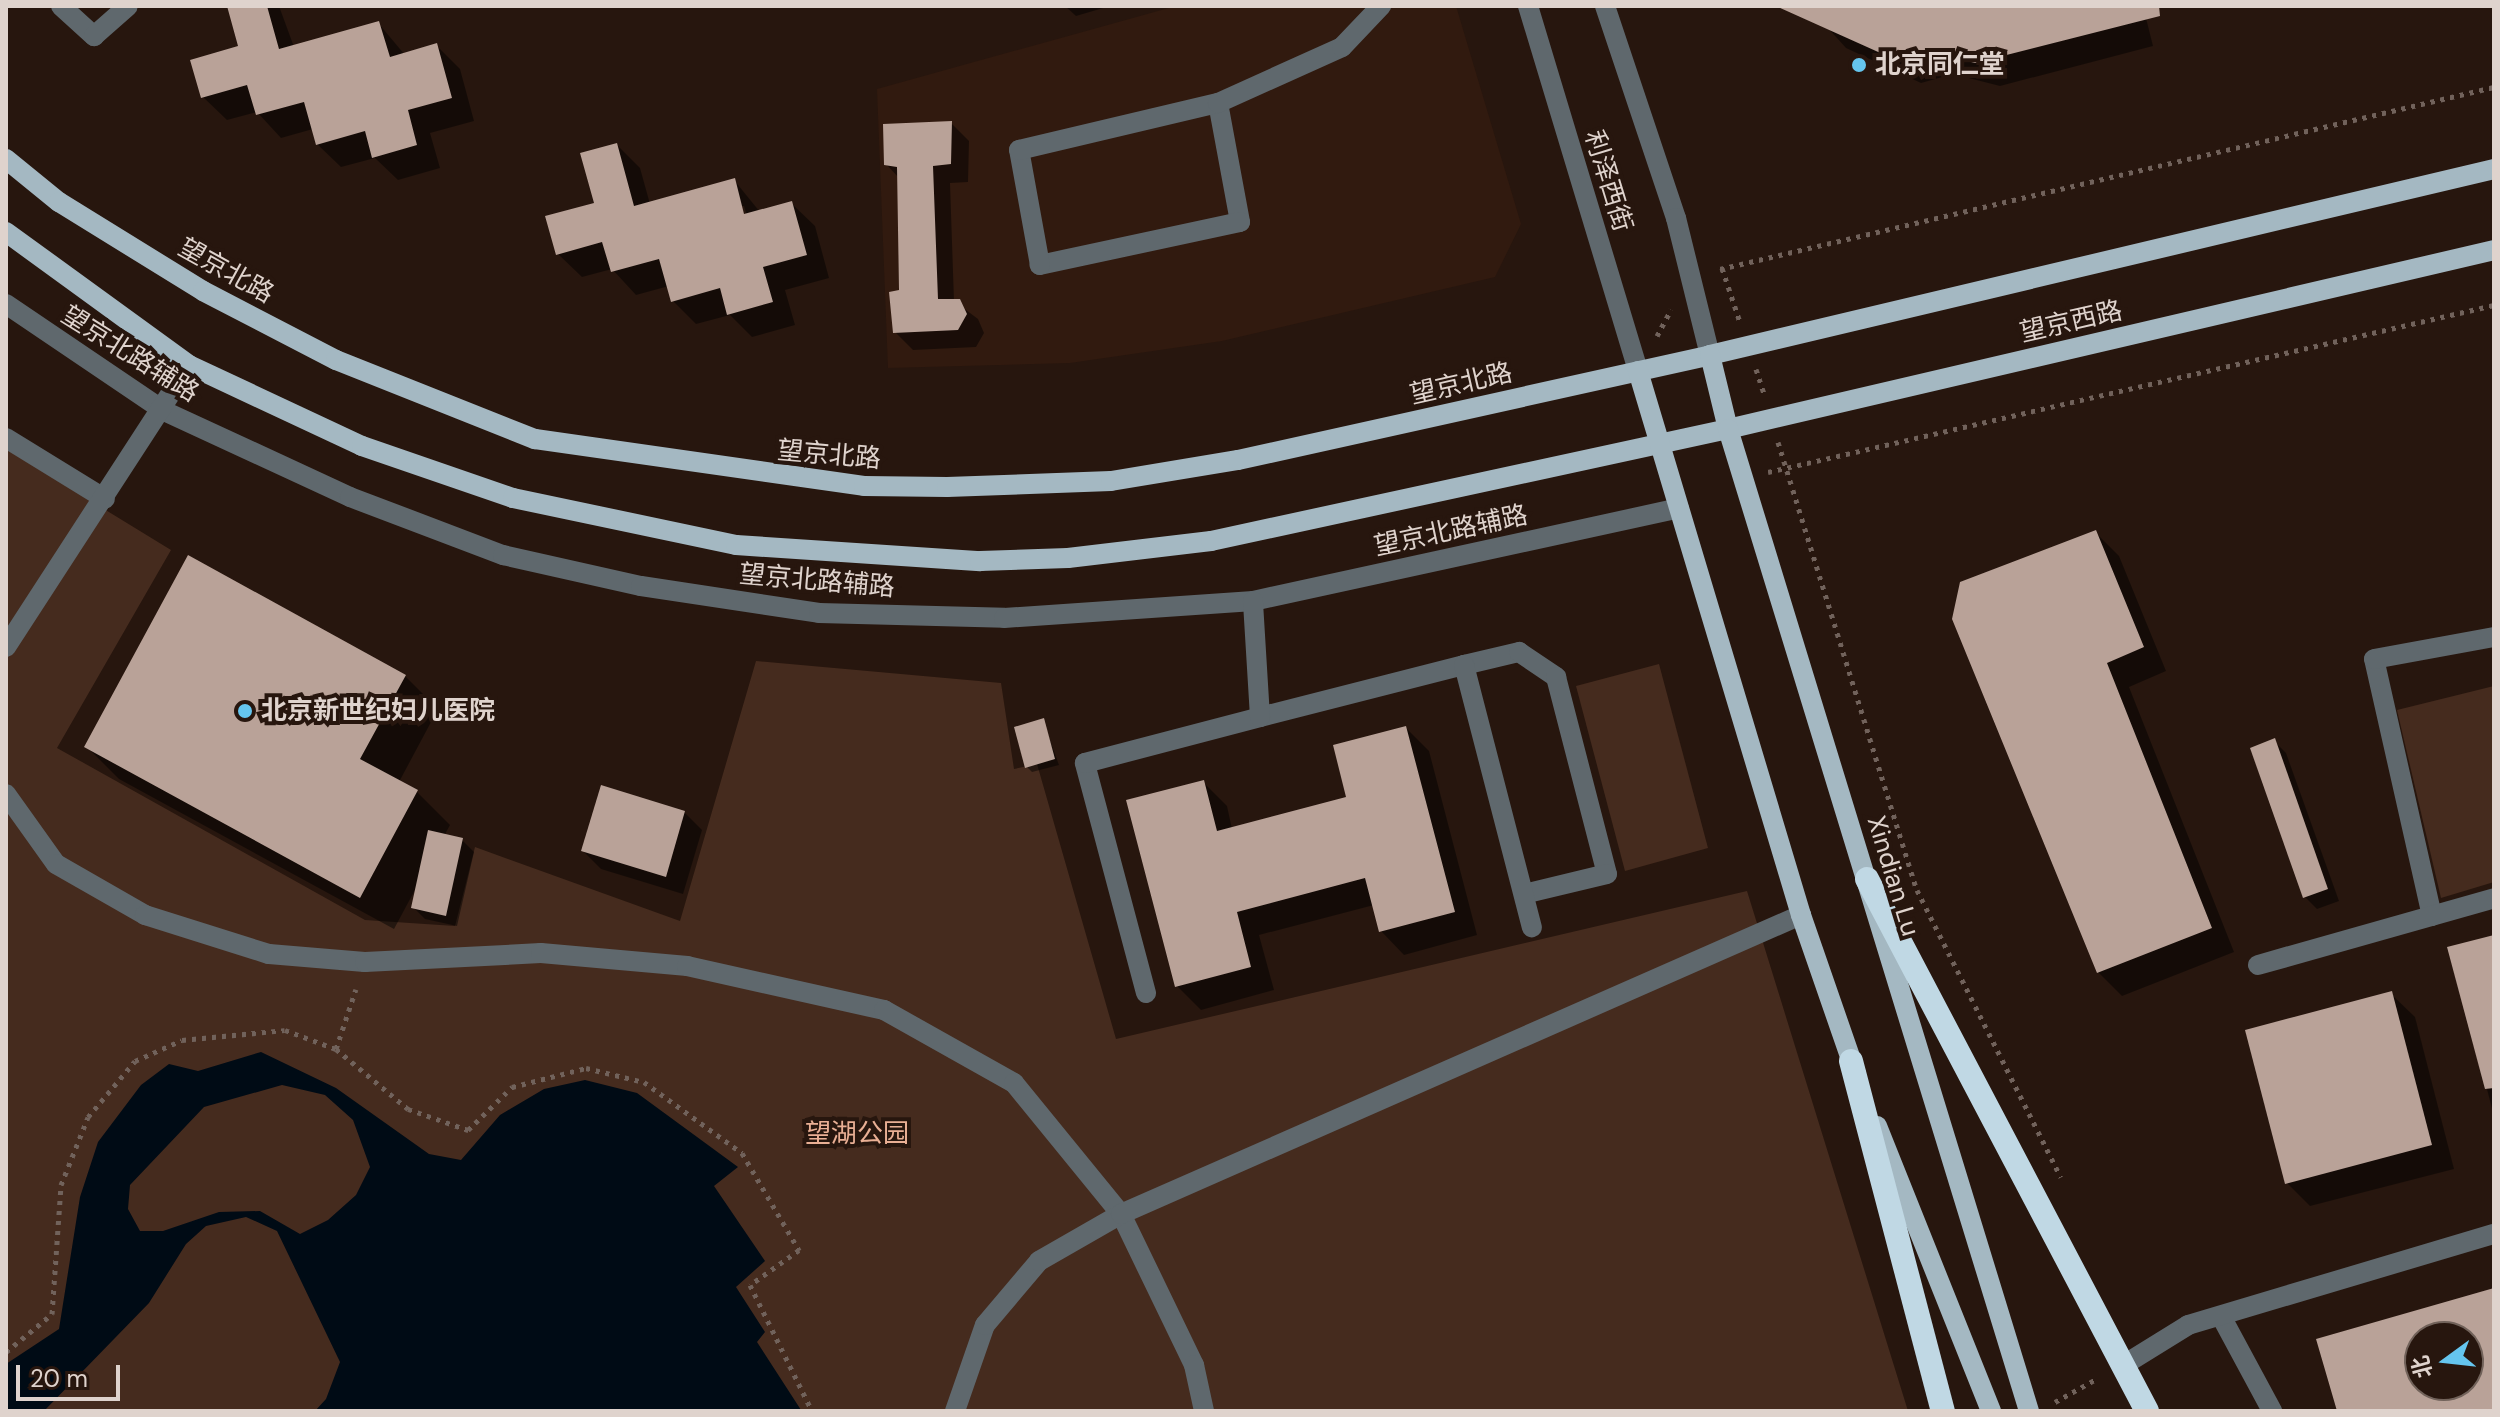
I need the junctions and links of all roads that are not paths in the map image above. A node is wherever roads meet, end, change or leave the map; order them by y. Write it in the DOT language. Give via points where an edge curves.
graph roads {
  1 [pos="61,6"];
  2 [pos="128,6"];
  3 [pos="1381,6"];
  4 [pos="1528,6"];
  5 [pos="1605,6"];
  6 [pos="1218,103"];
  7 [pos="6,159"];
  8 [pos="2494,169"];
  9 [pos="6,232"];
  10 [pos="2494,250"];
  11 [pos="6,304"];
  12 [pos="1710,355"];
  13 [pos="189,365"];
  14 [pos="1638,371"];
  15 [pos="164,411"];
  16 [pos="1728,429"];
  17 [pos="6,438"];
  18 [pos="1659,442"];
  19 [pos="105,499"];
  20 [pos="1679,508"];
  21 [pos="1253,601"];
  22 [pos="2494,637"];
  23 [pos="6,647"];
  24 [pos="1464,665"];
  25 [pos="1260,717"];
  26 [pos="6,794"];
  27 [pos="1867,879"];
  28 [pos="1524,894"];
  29 [pos="2494,898"];
  30 [pos="1801,915"];
  31 [pos="2432,916"];
  32 [pos="1532,927"];
  33 [pos="2258,965"];
  34 [pos="1146,993"];
  35 [pos="1851,1061"];
  36 [pos="1121,1214"];
  37 [pos="2494,1234"];
  38 [pos="2222,1318"];
  39 [pos="2122,1366"];
  40 [pos="955,1411"];
  41 [pos="1204,1411"];
  42 [pos="1943,1411"];
  43 [pos="1991,1411"];
  44 [pos="2029,1411"];
  45 [pos="2147,1411"];
  46 [pos="2272,1411"];
  1 -- 2 [label="street" via="94,36"];
  3 -- 6 [label="street" via="1342,47"];
  4 -- 14 [label="street, 利泽西街"];
  5 -- 12 [label="street, 利泽西街"];
  6 -- 6 [label="street" via="1019,150 1040,265 1240,222"];
  7 -- 14 [label="main road, 望京北路" via="59,202 177,275 336,360 535,439 705,468 864,486 1111,481 1238,460"];
  8 -- 12 [label="main road, 望京西路"];
  9 -- 13 [label="main road"];
  10 -- 16 [label="main road, 望京西路"];
  11 -- 15 [label="street, 望京北路辅路"];
  12 -- 14 [label="main road, 望京北路"];
  12 -- 16 [label="main road, Xindian Lu"];
  13 -- 15 [label="street"];
  13 -- 18 [label="main road" via="362,446 513,498 630,526 819,554 995,560 1211,541"];
  14 -- 18 [label="main road"];
  15 -- 19 [label="street"];
  15 -- 21 [label="street, 望京北路辅路" via="350,497 503,555 641,586 819,613 1004,618"];
  16 -- 18 [label="main road, 望京西路"];
  16 -- 27 [label="main road, Xindian Lu"];
  17 -- 19 [label="street"];
  18 -- 20 [label="main road"];
  19 -- 23 [label="street"];
  20 -- 21 [label="street, 望京北路辅路"];
  20 -- 30 [label="main road"];
  21 -- 25 [label="street"];
  22 -- 31 [label="street" via="2374,659"];
  24 -- 25 [label="street"];
  24 -- 28 [label="street"];
  24 -- 28 [label="street" via="1519,652 1556,677 1607,874"];
  25 -- 34 [label="street" via="1085,763"];
  26 -- 36 [label="street" via="56,864 145,915 269,954 365,962 541,953 673,964 884,1010 1014,1083"];
  27 -- 39 [label="highway"];
  27 -- 44 [label="main road, Xindian Lu"];
  28 -- 32 [label="street"];
  29 -- 31 [label="street"];
  30 -- 35 [label="main road"];
  30 -- 36 [label="street"];
  31 -- 33 [label="street"];
  35 -- 42 [label="highway"];
  35 -- 43 [label="main road"];
  36 -- 40 [label="street" via="1039,1261 985,1325"];
  36 -- 41 [label="street" via="1194,1365"];
  37 -- 38 [label="street"];
  38 -- 39 [label="street" via="2188,1325"];
  38 -- 46 [label="street"];
  39 -- 45 [label="highway"];
}
